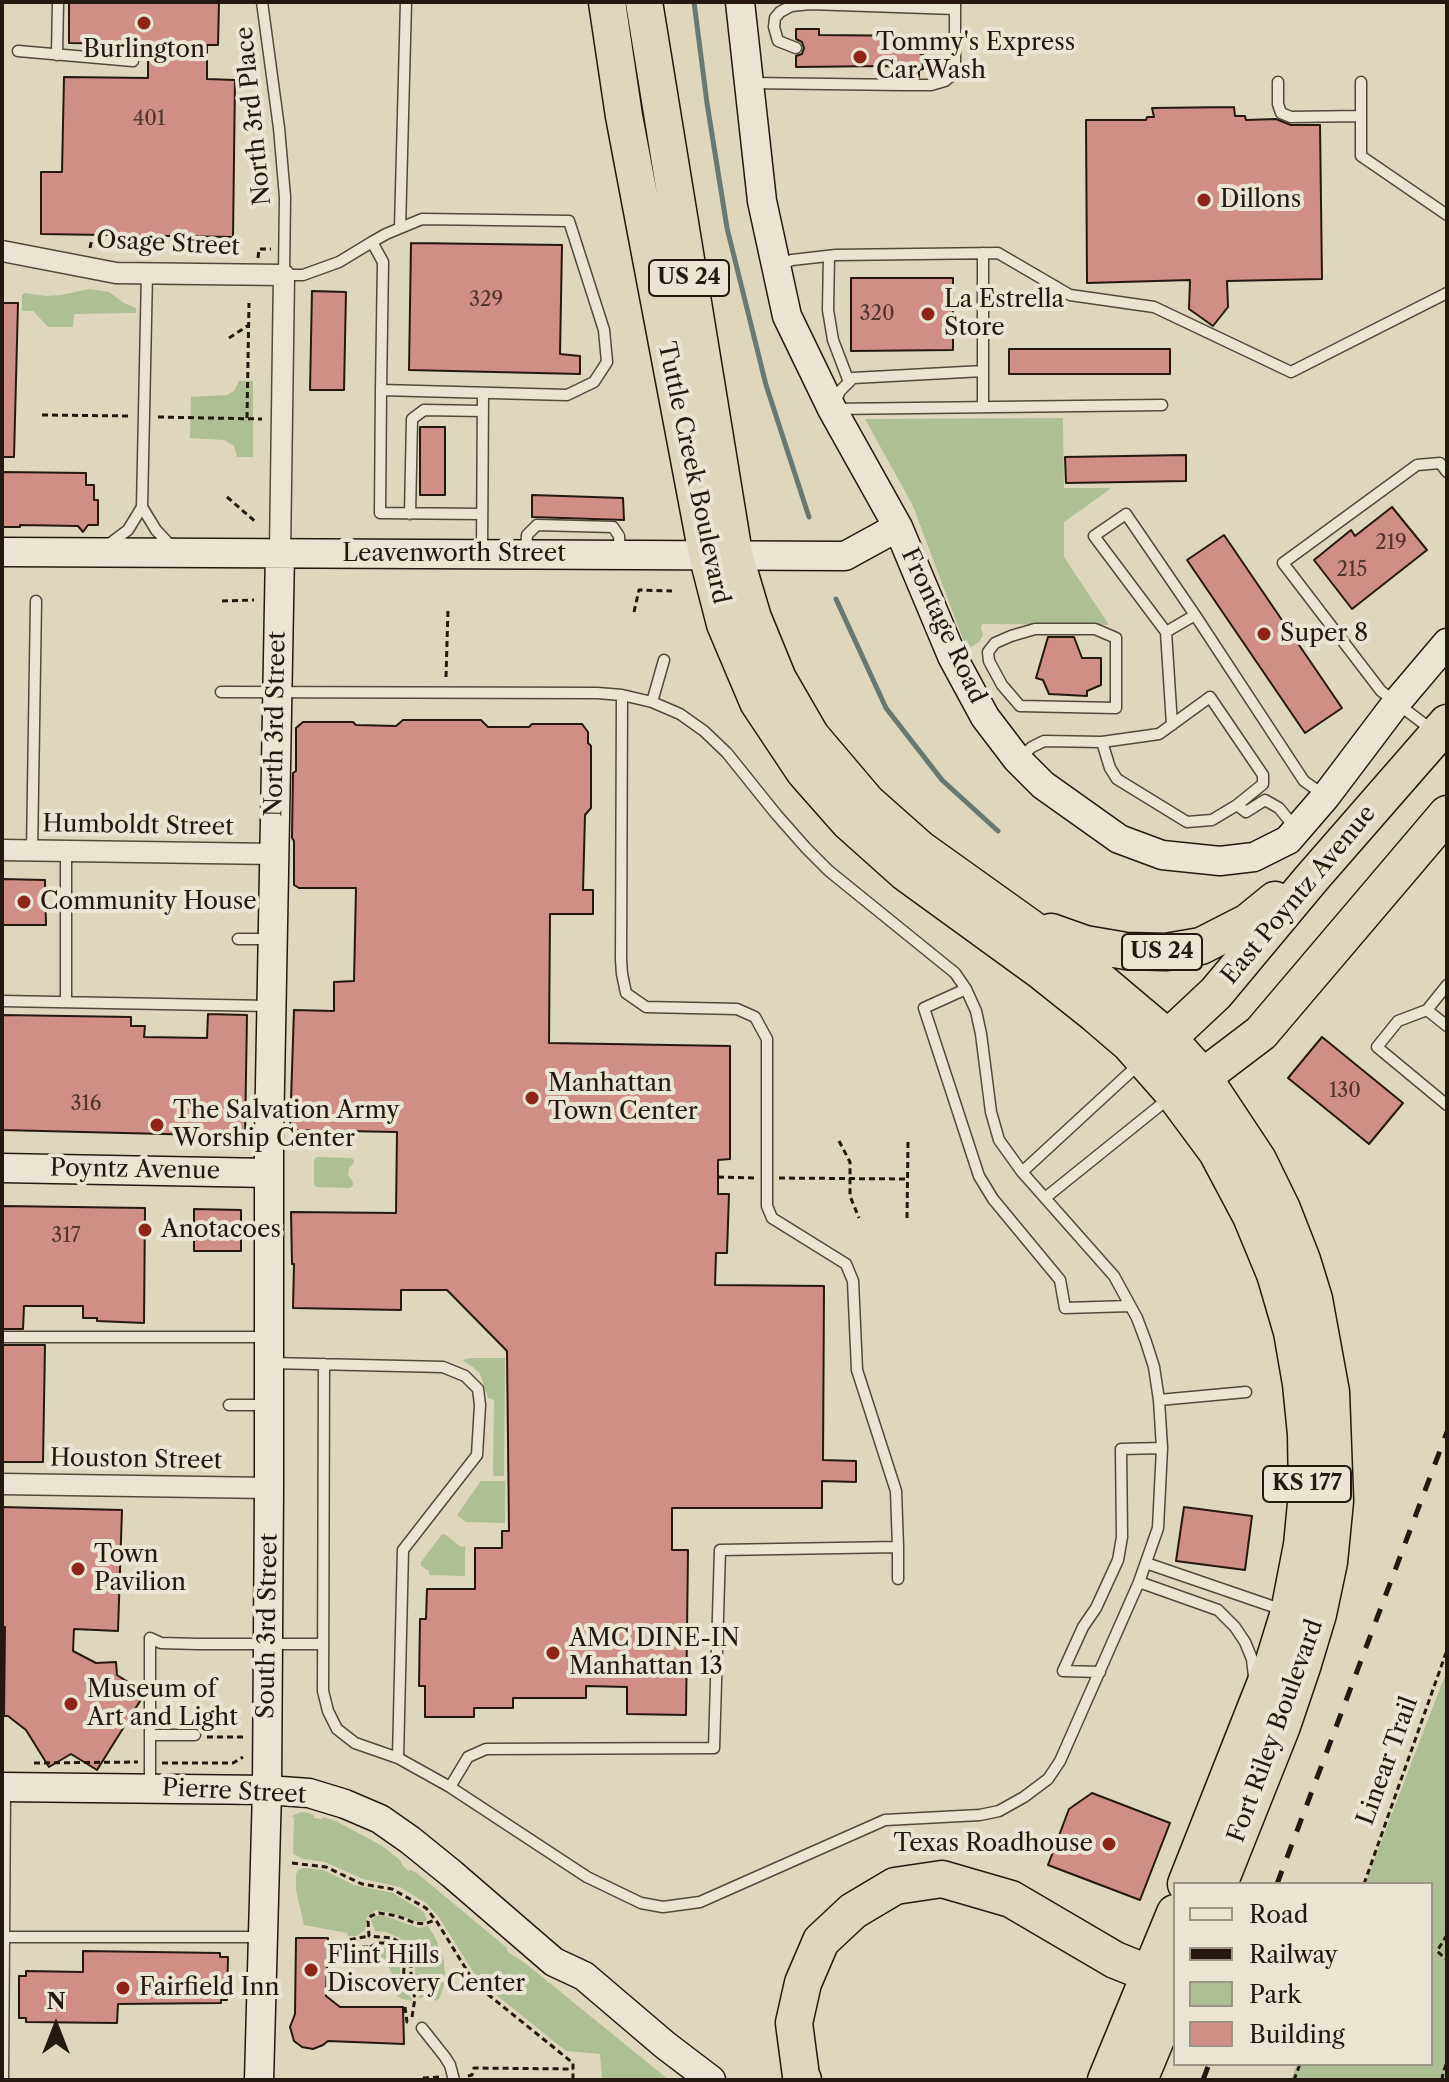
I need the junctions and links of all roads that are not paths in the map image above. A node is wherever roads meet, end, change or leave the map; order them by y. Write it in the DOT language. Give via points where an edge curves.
graph roads {
  1 [pos="58,2"];
  2 [pos="262,2"];
  3 [pos="406,2"];
  4 [pos="607,2"];
  5 [pos="644,2"];
  6 [pos="740,2"];
  7 [pos="955,6"];
  8 [pos="956,45"];
  9 [pos="923,47"];
  10 [pos="796,48"];
  11 [pos="18,51"];
  12 [pos="57,55"];
  13 [pos="133,61"];
  14 [pos="1278,82"];
  15 [pos="1361,82"];
  16 [pos="749,83"];
  17 [pos="1361,116"];
  18 [pos="1447,215"];
  19 [pos="400,228"];
  20 [pos="372,242"];
  21 [pos="2,251"];
  22 [pos="983,253"];
  23 [pos="829,256"];
  24 [pos="775,267"];
  25 [pos="147,273"];
  26 [pos="284,275"];
  27 [pos="1447,293"];
  28 [pos="983,371"];
  29 [pos="849,382"];
  30 [pos="381,390"];
  31 [pos="483,393"];
  32 [pos="1162,405"];
  33 [pos="983,407"];
  34 [pos="832,409"];
  35 [pos="483,411"];
  36 [pos="1447,472"];
  37 [pos="142,507"];
  38 [pos="410,514"];
  39 [pos="482,514"];
  40 [pos="898,527"];
  41 [pos="2,552"];
  42 [pos="100,552"];
  43 [pos="176,552"];
  44 [pos="280,552"];
  45 [pos="482,554"];
  46 [pos="720,554"];
  47 [pos="36,601"];
  48 [pos="1195,615"];
  49 [pos="1166,632"];
  50 [pos="1447,643"];
  51 [pos="664,660"];
  52 [pos="1002,685"];
  53 [pos="221,692"];
  54 [pos="277,693"];
  55 [pos="622,695"];
  56 [pos="976,700"];
  57 [pos="652,702"];
  58 [pos="1397,702"];
  59 [pos="1172,725"];
  60 [pos="1444,733"];
  61 [pos="1102,742"];
  62 [pos="1017,759"];
  63 [pos="1326,796"];
  64 [pos="1237,805"];
  65 [pos="1447,814"];
  66 [pos="1297,830"];
  67 [pos="2,850"];
  68 [pos="32,851"];
  69 [pos="66,851"];
  70 [pos="274,854"];
  71 [pos="1311,879"];
  72 [pos="1002,909"];
  73 [pos="238,939"];
  74 [pos="272,939"];
  75 [pos="1447,985"];
  76 [pos="966,989"];
  77 [pos="2,1001"];
  78 [pos="66,1002"];
  79 [pos="271,1006"];
  80 [pos="1427,1010"];
  81 [pos="1447,1026"];
  82 [pos="1261,1033"];
  83 [pos="1156,1049"];
  84 [pos="1189,1086"];
  85 [pos="1447,1105"];
  86 [pos="1252,1149"];
  87 [pos="2,1168"];
  88 [pos="1022,1172"];
  89 [pos="269,1173"];
  90 [pos="1045,1198"];
  91 [pos="1130,1306"];
  92 [pos="2,1337"];
  93 [pos="269,1350"];
  94 [pos="324,1364"];
  95 [pos="1246,1392"];
  96 [pos="1159,1400"];
  97 [pos="229,1405"];
  98 [pos="269,1405"];
  99 [pos="1162,1448"];
  100 [pos="2,1484"];
  101 [pos="269,1488"];
  102 [pos="898,1547"];
  103 [pos="1146,1563"];
  104 [pos="898,1579"];
  105 [pos="1139,1582"];
  106 [pos="1291,1624"];
  107 [pos="268,1643"];
  108 [pos="323,1644"];
  109 [pos="1292,1662"];
  110 [pos="1100,1672"];
  111 [pos="1270,1716"];
  112 [pos="150,1735"];
  113 [pos="199,1736"];
  114 [pos="398,1758"];
  115 [pos="150,1775"];
  116 [pos="3,1787"];
  117 [pos="450,1787"];
  118 [pos="267,1790"];
  119 [pos="1187,1882"];
  120 [pos="1220,1882"];
  121 [pos="1173,1931"];
  122 [pos="4,1937"];
  123 [pos="263,1937"];
  124 [pos="554,1962"];
  125 [pos="1167,1984"];
  126 [pos="422,2028"];
  127 [pos="453,2078"];
  128 [pos="3,2080"];
  129 [pos="259,2080"];
  130 [pos="684,2080"];
  131 [pos="711,2080"];
  132 [pos="803,2080"];
  133 [pos="1106,2080"];
  134 [pos="1139,2080"];
  1 -- 12 [label="lane"];
  2 -- 26 [label="lane, North 3rd Place" via="285,197"];
  3 -- 19 [label="lane"];
  4 -- 46 [label="highway, Tuttle Creek Boulevard / US 24" via="624,116"];
  5 -- 46 [label="highway, Tuttle Creek Boulevard / US 24"];
  6 -- 16 [label="street, Frontage Road"];
  7 -- 8 [label="lane"];
  7 -- 10 [label="lane" via="791,6 775,18 774,27 778,41"];
  8 -- 9 [label="lane"];
  8 -- 16 [label="lane" via="951,76 931,85"];
  11 -- 12 [label="lane"];
  12 -- 13 [label="lane"];
  14 -- 17 [label="lane" via="1281,113"];
  15 -- 17 [label="lane"];
  16 -- 24 [label="street, Frontage Road"];
  17 -- 18 [label="lane" via="1361,156"];
  19 -- 20 [label="lane"];
  19 -- 31 [label="lane" via="422,219 569,221 604,330 607,362 594,382 567,395"];
  20 -- 26 [label="lane" via="339,262 303,275"];
  20 -- 30 [label="lane" via="383,262"];
  21 -- 25 [label="street, Osage Street" via="116,273"];
  22 -- 23 [label="lane"];
  22 -- 27 [label="lane" via="998,253 1070,295 1154,307 1291,372"];
  22 -- 28 [label="lane"];
  23 -- 24 [label="lane"];
  23 -- 29 [label="lane" via="828,310"];
  24 -- 34 [label="street, Frontage Road" via="787,316"];
  25 -- 26 [label="street, Osage Street"];
  25 -- 37 [label="lane"];
  26 -- 44 [label="street, North 3rd Street"];
  28 -- 29 [label="lane"];
  28 -- 33 [label="lane"];
  29 -- 34 [label="lane"];
  30 -- 31 [label="lane"];
  30 -- 38 [label="lane" via="380,513"];
  31 -- 35 [label="lane"];
  32 -- 33 [label="lane"];
  33 -- 34 [label="lane"];
  34 -- 40 [label="street, Frontage Road"];
  35 -- 38 [label="lane" via="424,410 412,419"];
  35 -- 39 [label="lane"];
  36 -- 58 [label="lane" via="1440,463 1417,465 1283,563 1381,691"];
  37 -- 42 [label="lane" via="128,530"];
  37 -- 43 [label="lane"];
  38 -- 39 [label="lane"];
  39 -- 45 [label="lane"];
  40 -- 46 [label="street, Leavenworth Street" via="845,556"];
  40 -- 56 [label="street, Frontage Road"];
  41 -- 42 [label="street, Leavenworth Street"];
  42 -- 43 [label="street, Leavenworth Street"];
  43 -- 44 [label="street, Leavenworth Street"];
  44 -- 45 [label="street, Leavenworth Street"];
  44 -- 54 [label="street, North 3rd Street"];
  45 -- 46 [label="street, Leavenworth Street"];
  46 -- 72 [label="highway, Tuttle Creek Boulevard / US 24" via="778,679 811,736 867,802"];
  46 -- 83 [label="highway, Tuttle Creek Boulevard / US 24" via="725,624 758,702 804,771 849,822 906,873 1041,971 1130,1044"];
  47 -- 68 [label="lane"];
  48 -- 49 [label="lane"];
  48 -- 49 [label="lane" via="1126,514 1094,536"];
  48 -- 63 [label="lane" via="1304,781"];
  49 -- 59 [label="lane"];
  50 -- 58 [label="street, Frontage Road"];
  51 -- 57 [label="lane"];
  52 -- 52 [label="lane" via="1020,706 1116,708 1116,638 1095,629 1035,629 1011,636 988,652"];
  52 -- 56 [label="lane"];
  53 -- 54 [label="lane"];
  54 -- 55 [label="lane"];
  54 -- 70 [label="street, North 3rd Street"];
  55 -- 57 [label="lane"];
  55 -- 102 [label="lane" via="626,993 646,1007 737,1009 755,1017 767,1039 767,1206 772,1218 846,1264 853,1281 857,1370 896,1491"];
  56 -- 62 [label="street, Frontage Road"];
  57 -- 76 [label="lane" via="704,731 821,864 955,973"];
  58 -- 60 [label="lane"];
  58 -- 63 [label="street, Frontage Road"];
  59 -- 61 [label="lane" via="1159,734"];
  59 -- 64 [label="lane" via="1210,697 1263,775 1263,784"];
  60 -- 71 [label="highway, East Poyntz Avenue / US 24"];
  61 -- 62 [label="lane" via="1044,741"];
  61 -- 64 [label="lane" via="1117,779 1187,822 1212,820"];
  62 -- 66 [label="street, Frontage Road" via="1058,797 1119,839 1162,855 1220,861 1254,857"];
  63 -- 66 [label="street, Frontage Road"];
  64 -- 66 [label="lane" via="1246,812 1265,800"];
  65 -- 82 [label="highway"];
  67 -- 68 [label="street, Humboldt Street"];
  68 -- 69 [label="street, Humboldt Street"];
  69 -- 70 [label="street, Humboldt Street"];
  69 -- 78 [label="lane"];
  70 -- 74 [label="street, North 3rd Street"];
  71 -- 72 [label="highway, US 24" via="1201,946 1166,952 1085,944"];
  71 -- 83 [label="highway, East Poyntz Avenue / US 24" via="1216,993"];
  72 -- 83 [label="highway, Tuttle Creek Boulevard" via="1060,949"];
  73 -- 74 [label="lane"];
  74 -- 79 [label="street, North 3rd Street"];
  75 -- 80 [label="lane"];
  76 -- 88 [label="lane" via="976,1011 999,1140"];
  76 -- 91 [label="lane" via="924,1008 979,1176 1060,1280 1065,1308"];
  77 -- 78 [label="lane"];
  78 -- 79 [label="lane"];
  79 -- 89 [label="street, North 3rd Street"];
  80 -- 81 [label="lane"];
  80 -- 85 [label="lane" via="1398,1021 1377,1047"];
  82 -- 84 [label="highway"];
  82 -- 86 [label="highway" via="1242,1089"];
  83 -- 84 [label="highway, Tuttle Creek Boulevard / US 24"];
  83 -- 88 [label="lane"];
  84 -- 86 [label="highway, Fort Riley Boulevard / KS 177"];
  84 -- 90 [label="lane"];
  84 -- 106 [label="highway, Fort Riley Boulevard / KS 177" via="1251,1216 1292,1332 1307,1493"];
  86 -- 111 [label="highway, Fort Riley Boulevard / KS 177" via="1302,1260 1320,1323 1331,1392 1335,1501 1318,1614"];
  87 -- 89 [label="street, Poyntz Avenue"];
  88 -- 90 [label="lane"];
  89 -- 93 [label="street, South 3rd Street"];
  90 -- 91 [label="lane" via="1114,1276"];
  91 -- 96 [label="lane" via="1151,1356"];
  92 -- 93 [label="lane"];
  93 -- 94 [label="lane"];
  93 -- 98 [label="street, South 3rd Street"];
  94 -- 108 [label="lane"];
  94 -- 114 [label="lane" via="443,1367 465,1376 478,1389 477,1455 403,1550"];
  95 -- 96 [label="lane"];
  96 -- 99 [label="lane"];
  97 -- 98 [label="lane"];
  98 -- 101 [label="street, South 3rd Street"];
  99 -- 103 [label="lane" via="1158,1528"];
  99 -- 110 [label="lane" via="1121,1449 1118,1560 1063,1671"];
  100 -- 101 [label="street, Houston Street"];
  101 -- 107 [label="street, South 3rd Street"];
  102 -- 104 [label="lane"];
  102 -- 117 [label="lane" via="720,1550 714,1748 486,1749 468,1757"];
  103 -- 105 [label="lane"];
  103 -- 106 [label="lane"];
  105 -- 110 [label="lane"];
  105 -- 111 [label="lane" via="1218,1610 1235,1627 1252,1659"];
  106 -- 111 [label="highway, Fort Riley Boulevard / KS 177" via="1273,1664"];
  107 -- 108 [label="lane"];
  107 -- 112 [label="lane" via="161,1643 150,1638"];
  107 -- 118 [label="street, South 3rd Street"];
  108 -- 114 [label="lane" via="323,1691 337,1729 355,1743"];
  109 -- 111 [label="lane"];
  110 -- 117 [label="lane" via="1060,1761 1048,1779 1024,1797 980,1815 885,1820 700,1902 663,1907 620,1894"];
  111 -- 119 [label="highway, Fort Riley Boulevard / KS 177"];
  111 -- 120 [label="highway, Fort Riley Boulevard / KS 177"];
  112 -- 113 [label="lane"];
  112 -- 115 [label="lane"];
  114 -- 117 [label="lane"];
  115 -- 116 [label="street, Pierre Street"];
  115 -- 118 [label="street, Pierre Street"];
  116 -- 122 [label="lane"];
  118 -- 123 [label="street, South 3rd Street"];
  118 -- 124 [label="street, Pierre Street" via="309,1793 380,1819"];
  121 -- 125 [label="highway"];
  122 -- 123 [label="lane"];
  122 -- 128 [label="lane"];
  123 -- 129 [label="street, South 3rd Street"];
  124 -- 130 [label="street" via="569,1990"];
  124 -- 131 [label="street" via="584,1976"];
  125 -- 132 [label="highway" via="1011,1899 942,1879 895,1886 853,1911 821,1941 794,2023"];
  125 -- 133 [label="highway"];
  125 -- 134 [label="highway"];
  126 -- 127 [label="lane" via="450,2065"];
}
